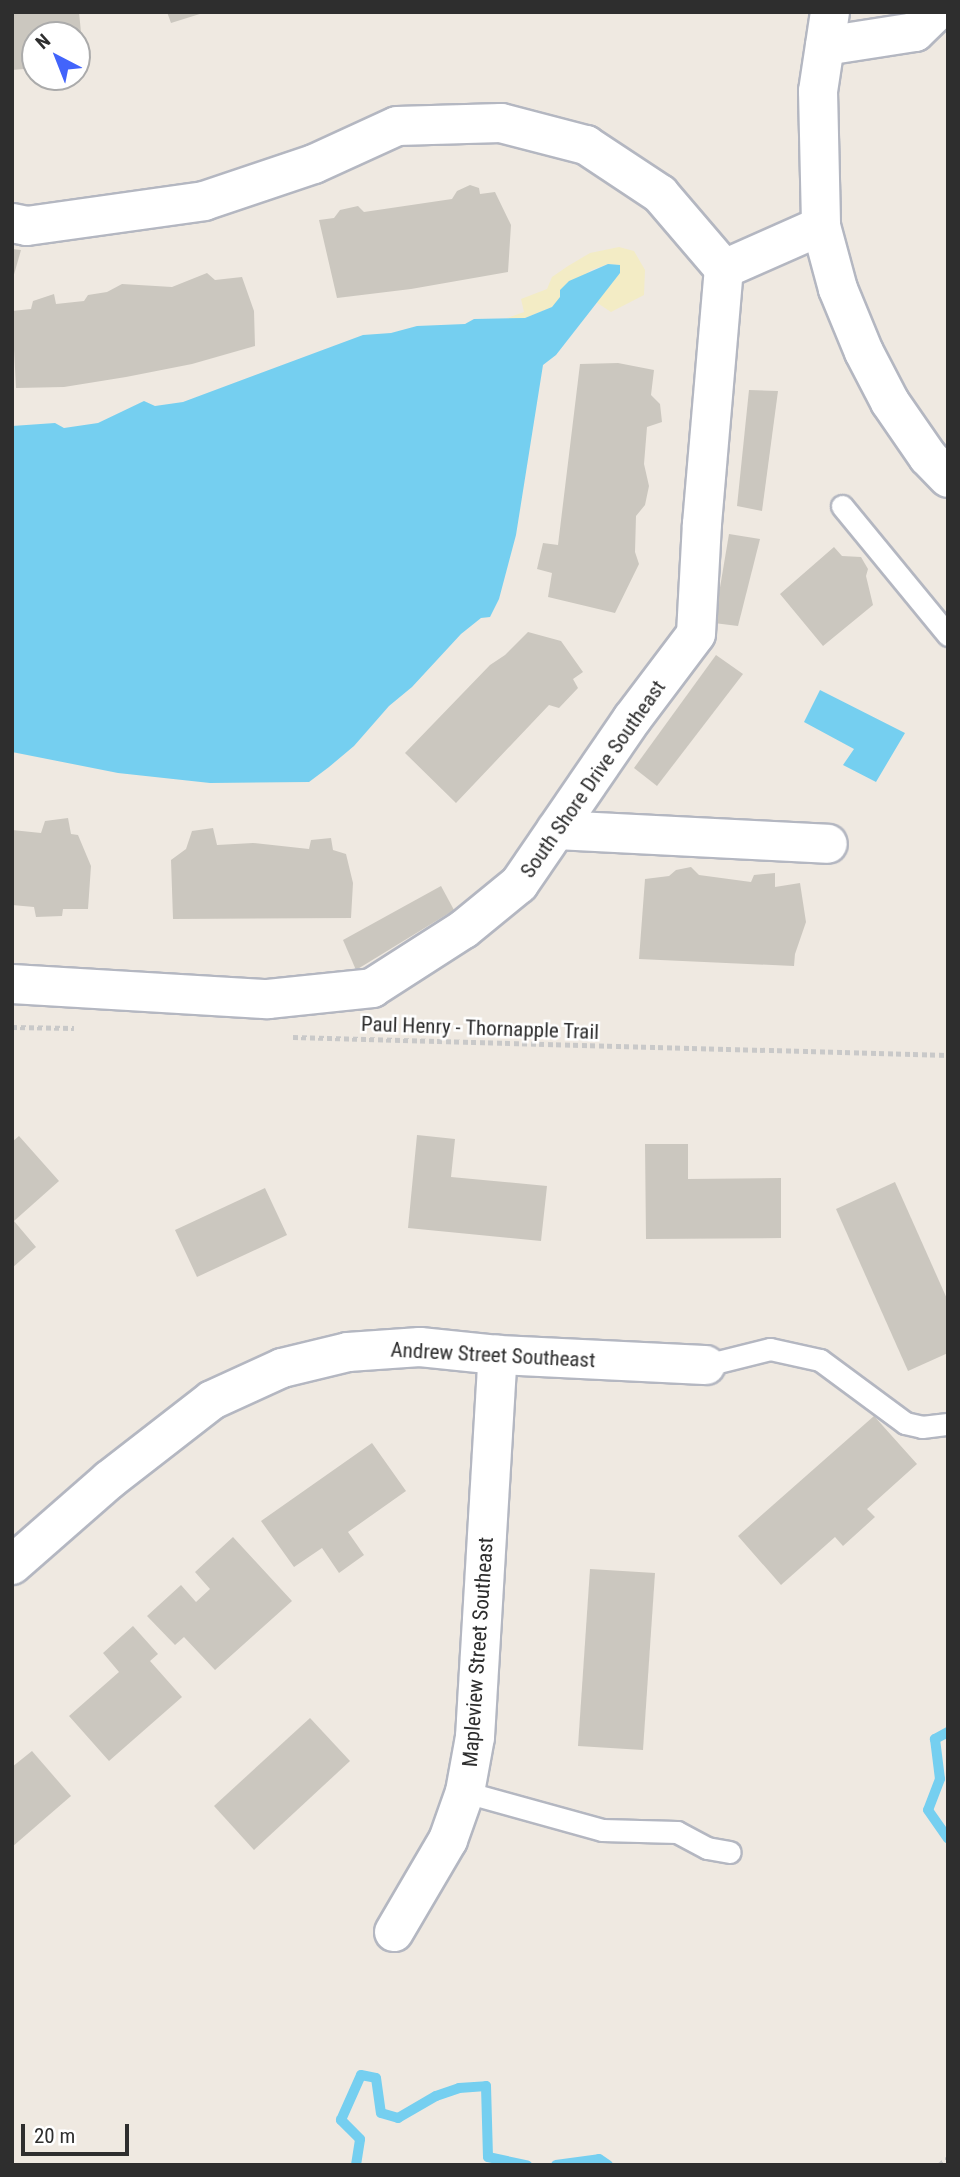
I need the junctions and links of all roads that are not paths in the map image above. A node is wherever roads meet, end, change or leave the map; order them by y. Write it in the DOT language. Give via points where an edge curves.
graph roads {
  1 [pos="936,12"];
  2 [pos="827,29"];
  3 [pos="12,223"];
  4 [pos="821,226"];
  5 [pos="724,268"];
  6 [pos="948,478"];
  7 [pos="842,506"];
  8 [pos="948,635"];
  9 [pos="556,830"];
  10 [pos="828,844"];
  11 [pos="12,984"];
  12 [pos="498,1355"];
  13 [pos="706,1365"];
  14 [pos="948,1424"];
  15 [pos="12,1565"];
  16 [pos="465,1792"];
  17 [pos="730,1853"];
  18 [pos="394,1932"];
  1 -- 2 [label="street" via="915,32"];
  2 -- 4 [label="street" via="817,91"];
  3 -- 5 [label="street" via="27,226 204,201 314,164 397,126 501,123 586,145 660,194"];
  4 -- 5 [label="street"];
  4 -- 6 [label="street" via="838,289 864,352 890,402"];
  5 -- 9 [label="street, South Shore Drive Southeast" via="696,634"];
  7 -- 8 [label="lane"];
  9 -- 10 [label="street"];
  9 -- 11 [label="street, South Shore Drive Southeast" via="519,884 464,929 372,988 268,999"];
  12 -- 13 [label="street, Andrew Street Southeast"];
  12 -- 15 [label="street, Andrew Street Southeast" via="408,1348 348,1352 282,1368 212,1400 108,1480"];
  12 -- 16 [label="street, Mapleview Street Southeast" via="475,1737"];
  13 -- 14 [label="lane" via="770,1349 820,1360 905,1423 922,1427"];
  16 -- 17 [label="lane" via="602,1830 677,1832 707,1848"];
  16 -- 18 [label="street, Mapleview Street Southeast" via="448,1840"];
}
